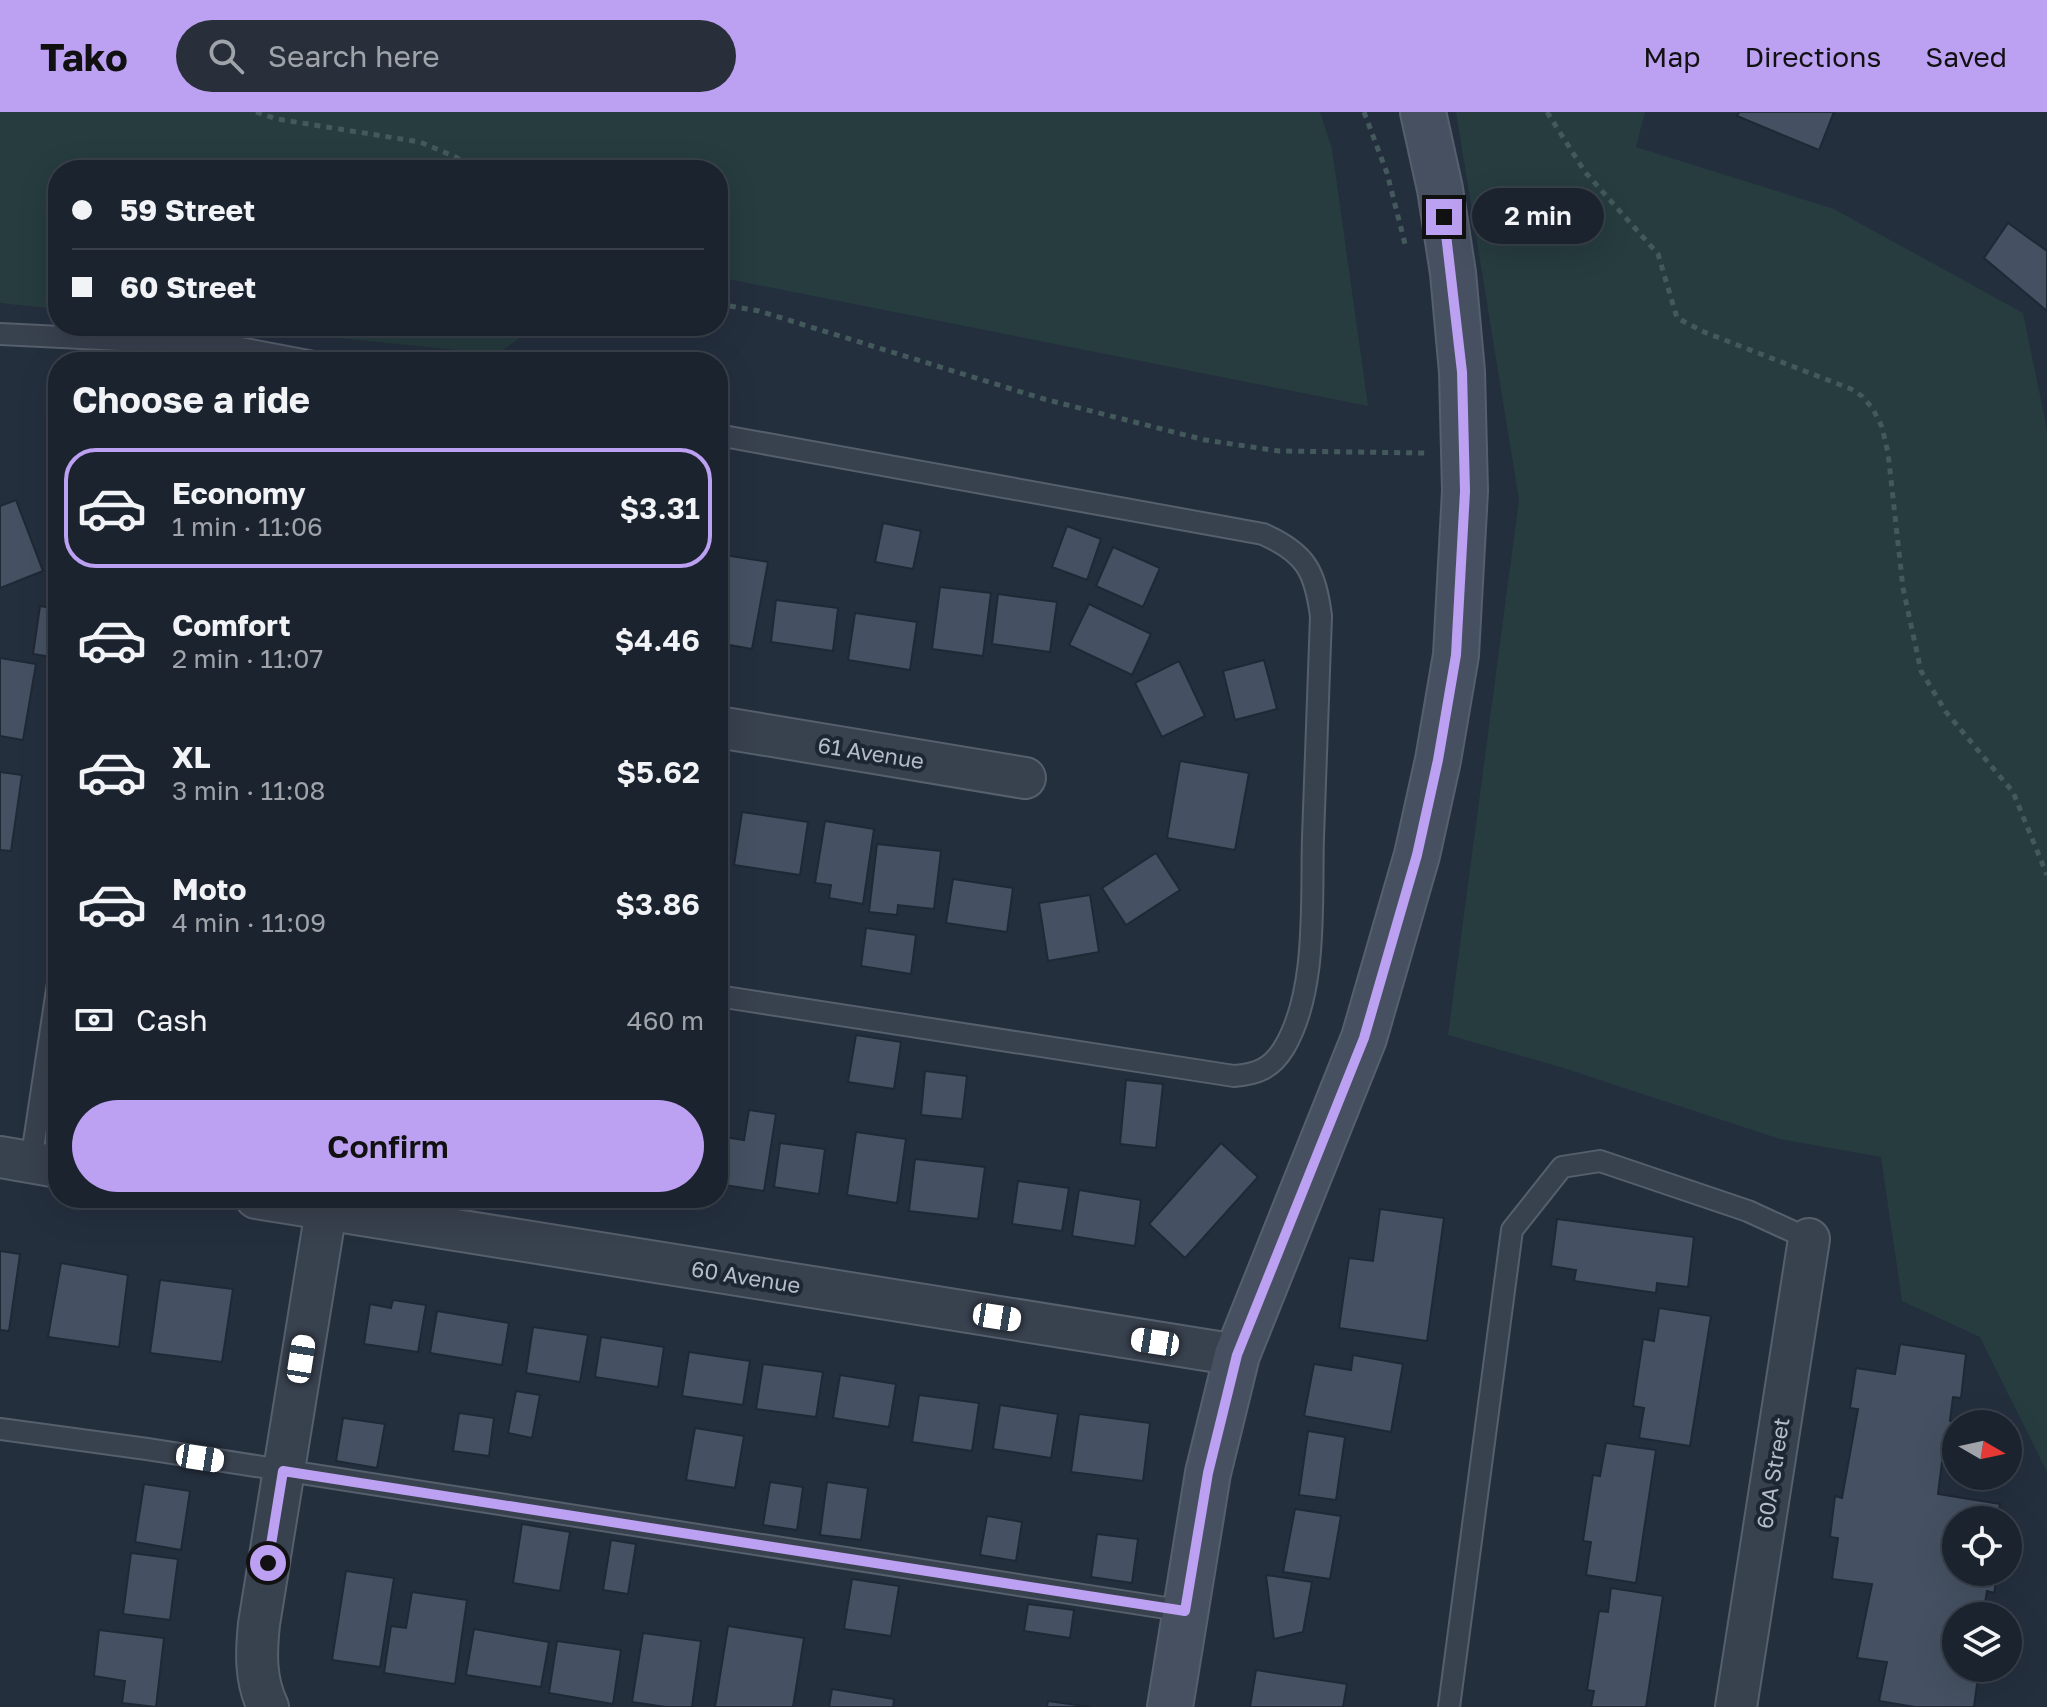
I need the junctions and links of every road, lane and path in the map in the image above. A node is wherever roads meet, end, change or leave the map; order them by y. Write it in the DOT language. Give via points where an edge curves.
graph roads {
  1 [pos="256,112"];
  2 [pos="1364,112"];
  3 [pos="1423,112"];
  4 [pos="1547,112"];
  5 [pos="460,160"];
  6 [pos="1409,260"];
  7 [pos="728,306"];
  8 [pos="0,334"];
  9 [pos="153,352"];
  10 [pos="261,352"];
  11 [pos="728,437"];
  12 [pos="1430,463"];
  13 [pos="728,729"];
  14 [pos="1025,778"];
  15 [pos="2047,875"];
  16 [pos="728,998"];
  17 [pos="48,1047"];
  18 [pos="30,1162"];
  19 [pos="326,1208"];
  20 [pos="357,1208"];
  21 [pos="1809,1239"];
  22 [pos="1237,1355"];
  23 [pos="0,1429"];
  24 [pos="283,1471"];
  25 [pos="1185,1611"];
  26 [pos="268,1707"];
  27 [pos="1170,1707"];
  28 [pos="1449,1707"];
  29 [pos="1736,1707"];
  1 -- 5 [label="path" via="420,142"];
  2 -- 6 [label="path" via="1387,173"];
  3 -- 22 [label="main road" via="1451,259 1462,372 1465,491 1456,655 1417,855 1364,1038"];
  4 -- 15 [label="path" via="1585,172 1658,254 1677,318 1851,389 1873,409 1888,453 1903,588 1921,671 1946,712 2013,792"];
  7 -- 12 [label="path" via="1044,399 1205,440 1279,451 1430,453"];
  8 -- 9 [label="lane"];
  9 -- 10 [label="lane" via="224,345"];
  11 -- 16 [label="lane" via="1263,534 1288,545 1305,564 1317,588 1321,616 1309,952 1296,1021 1270,1067 1234,1076"];
  13 -- 14 [label="street, 61 Avenue"];
  17 -- 18 [label="lane"];
  19 -- 24 [label="street"];
  20 -- 22 [label="street, 60 Avenue"];
  21 -- 28 [label="lane" via="1748,1211 1600,1161 1562,1167 1512,1230"];
  21 -- 29 [label="street, 60A Street"];
  22 -- 25 [label="main road" via="1208,1473"];
  23 -- 24 [label="lane"];
  24 -- 25 [label="lane"];
  24 -- 26 [label="street" via="256,1649 258,1681"];
  25 -- 27 [label="main road"];
}
